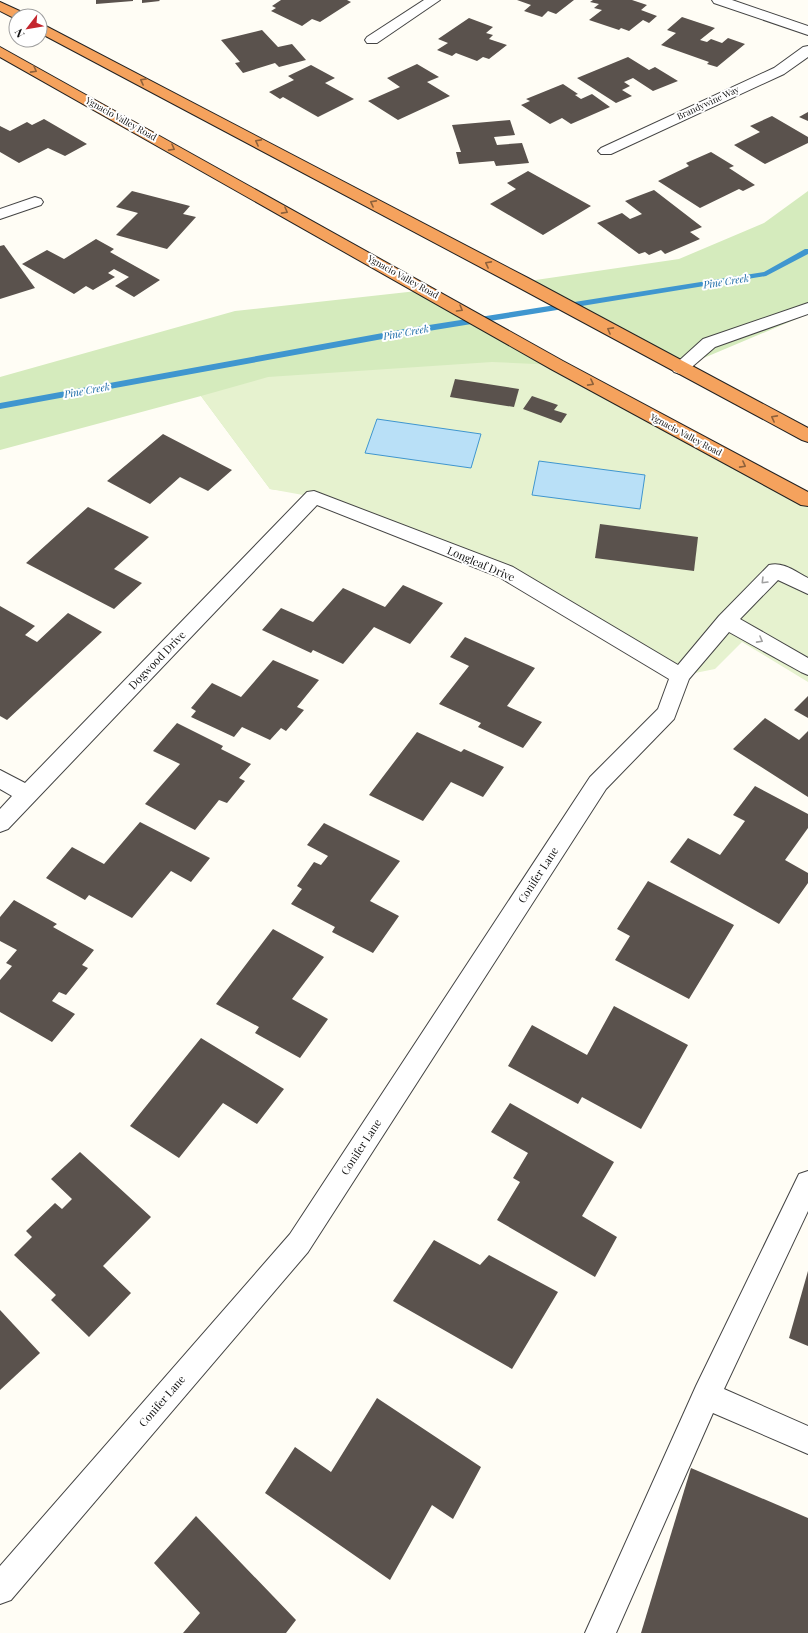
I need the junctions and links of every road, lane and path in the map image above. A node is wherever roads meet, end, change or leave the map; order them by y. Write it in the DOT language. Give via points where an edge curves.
graph roads {
  1 [pos="433,0"];
  2 [pos="719,0"];
  3 [pos="48,31"];
  4 [pos="808,31"];
  5 [pos="372,40"];
  6 [pos="808,50"];
  7 [pos="0,51"];
  8 [pos="606,151"];
  9 [pos="35,202"];
  10 [pos="0,214"];
  11 [pos="808,308"];
  12 [pos="680,368"];
  13 [pos="808,436"];
  14 [pos="314,497"];
  15 [pos="808,500"];
  16 [pos="808,587"];
  17 [pos="726,621"];
  18 [pos="808,667"];
  19 [pos="680,676"];
  20 [pos="0,779"];
  21 [pos="27,794"];
  22 [pos="0,823"];
  23 [pos="808,1183"];
  24 [pos="706,1396"];
  25 [pos="808,1440"];
  26 [pos="0,1589"];
  27 [pos="600,1633"];
  1 -- 5 [label="street"];
  2 -- 4 [label="street"];
  12 -- 3 [label="highway, one-way"];
  6 -- 8 [label="street, Brandywine Way" via="779,71"];
  7 -- 15 [label="highway, Ygnacio Valley Road, one-way" via="557,364"];
  9 -- 10 [label="street"];
  11 -- 12 [label="street" via="708,343"];
  13 -- 12 [label="highway, one-way"];
  14 -- 19 [label="street, Longleaf Drive" via="506,572"];
  14 -- 21 [label="street, Dogwood Drive"];
  16 -- 17 [label="street, one-way" via="776,570"];
  17 -- 18 [label="street, one-way"];
  17 -- 19 [label="street"];
  19 -- 26 [label="street, Conifer Lane" via="667,713 598,783 299,1243"];
  20 -- 21 [label="street"];
  21 -- 22 [label="street, Dogwood Drive"];
  23 -- 24 [label="street"];
  24 -- 25 [label="street"];
  24 -- 27 [label="street"];
}
